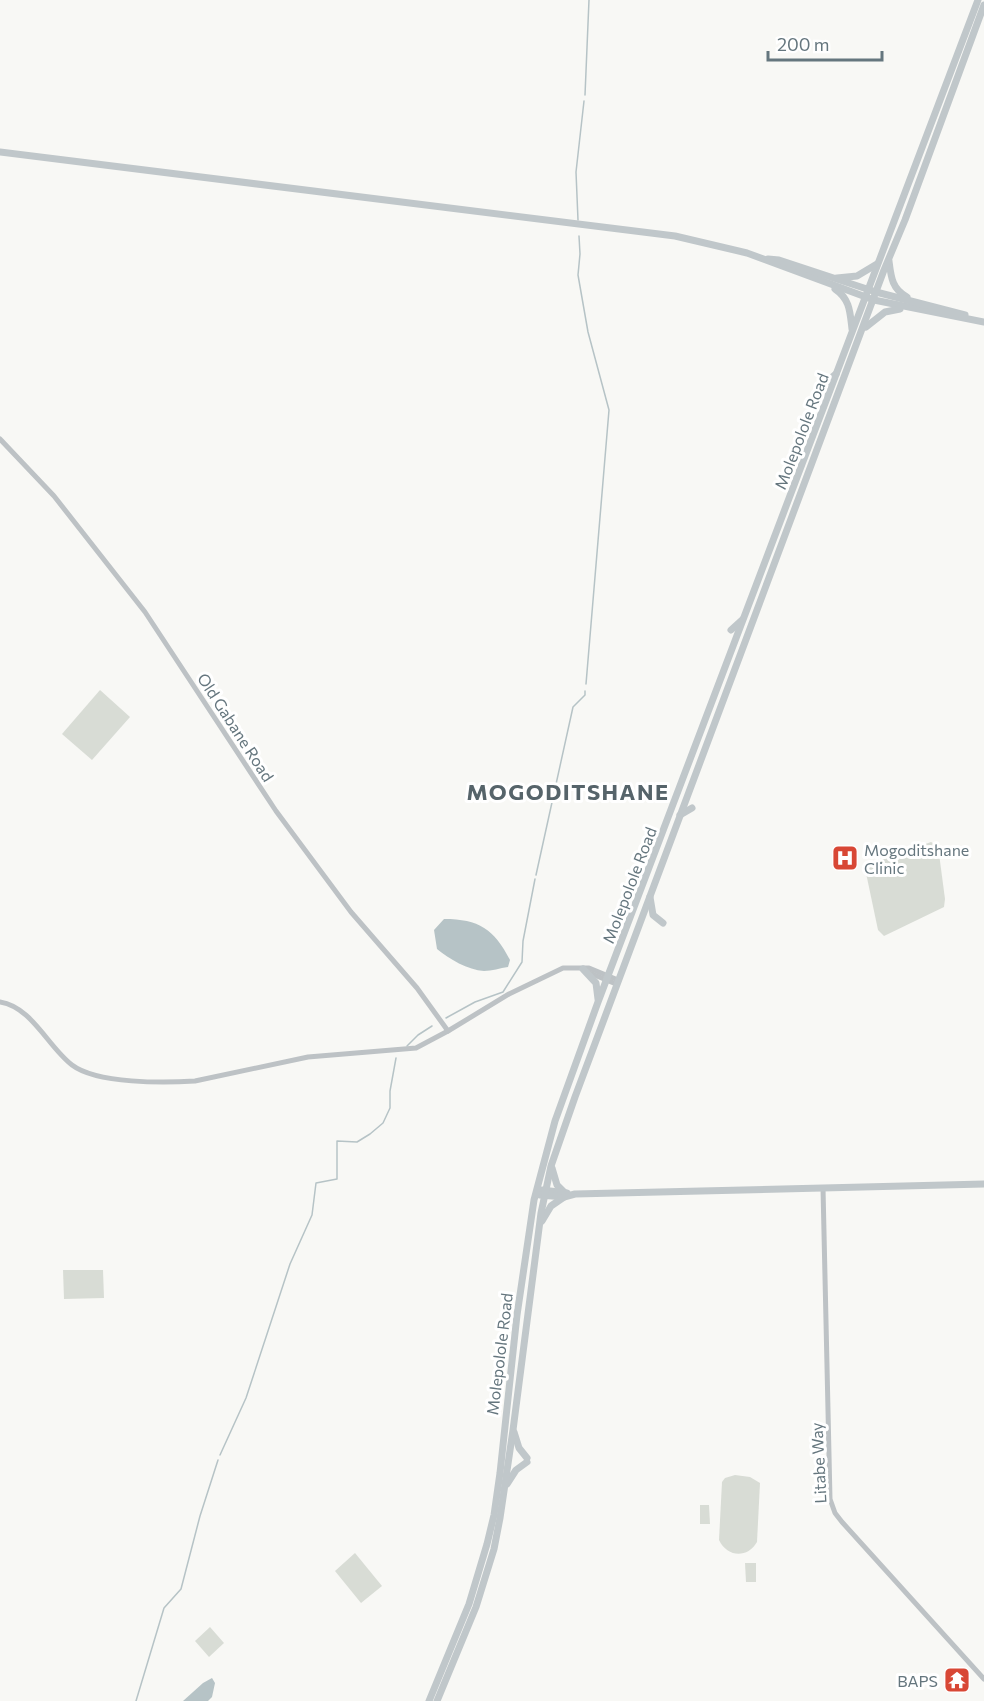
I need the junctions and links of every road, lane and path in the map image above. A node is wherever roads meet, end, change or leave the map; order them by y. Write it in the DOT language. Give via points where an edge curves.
graph roads {
  1 [pos="978,0"];
  2 [pos="984,5"];
  3 [pos="0,152"];
  4 [pos="889,258"];
  5 [pos="877,264"];
  6 [pos="829,281"];
  7 [pos="876,292"];
  8 [pos="867,293"];
  9 [pos="874,300"];
  10 [pos="916,301"];
  11 [pos="909,308"];
  12 [pos="984,322"];
  13 [pos="863,329"];
  14 [pos="853,332"];
  15 [pos="836,374"];
  16 [pos="824,384"];
  17 [pos="0,439"];
  18 [pos="744,619"];
  19 [pos="731,630"];
  20 [pos="703,756"];
  21 [pos="686,773"];
  22 [pos="692,808"];
  23 [pos="680,815"];
  24 [pos="650,894"];
  25 [pos="663,923"];
  26 [pos="581,968"];
  27 [pos="608,978"];
  28 [pos="617,982"];
  29 [pos="0,1002"];
  30 [pos="598,1002"];
  31 [pos="448,1031"];
  32 [pos="584,1093"];
  33 [pos="575,1096"];
  34 [pos="551,1166"];
  35 [pos="984,1184"];
  36 [pos="823,1188"];
  37 [pos="536,1192"];
  38 [pos="544,1193"];
  39 [pos="565,1195"];
  40 [pos="539,1225"];
  41 [pos="513,1430"];
  42 [pos="506,1486"];
  43 [pos="984,1679"];
  44 [pos="429,1701"];
  45 [pos="437,1701"];
  1 -- 5 [label="main road, Molepolole Road"];
  2 -- 4 [label="main road, Molepolole Road"];
  3 -- 6 [label="main road" via="657,233 779,260"];
  4 -- 7 [label="main road, Molepolole Road"];
  4 -- 10 [label="main road" via="897,290"];
  5 -- 6 [label="main road" via="857,276"];
  5 -- 8 [label="main road, Molepolole Road"];
  6 -- 8 [label="main road"];
  6 -- 14 [label="main road" via="847,301"];
  7 -- 8 [label="main road"];
  7 -- 9 [label="main road, Molepolole Road"];
  7 -- 10 [label="main road"];
  8 -- 9 [label="main road"];
  8 -- 14 [label="main road, Molepolole Road"];
  9 -- 11 [label="main road"];
  9 -- 13 [label="main road, Molepolole Road"];
  10 -- 12 [label="main road"];
  11 -- 12 [label="main road"];
  11 -- 13 [label="main road" via="885,312"];
  13 -- 20 [label="main road, Molepolole Road"];
  14 -- 15 [label="main road, Molepolole Road"];
  15 -- 16 [label="main road"];
  15 -- 18 [label="main road, Molepolole Road"];
  17 -- 31 [label="street, Old Gabane Road" via="54,496 145,612 276,812"];
  18 -- 19 [label="main road"];
  18 -- 21 [label="main road, Molepolole Road"];
  20 -- 21 [label="main road" via="692,773"];
  20 -- 23 [label="main road, Molepolole Road"];
  21 -- 27 [label="main road, Molepolole Road"];
  22 -- 23 [label="main road"];
  23 -- 24 [label="main road, Molepolole Road"];
  24 -- 25 [label="main road" via="653,915"];
  24 -- 28 [label="main road, Molepolole Road"];
  26 -- 27 [label="street"];
  26 -- 30 [label="main road" via="596,983"];
  26 -- 31 [label="street" via="550,973"];
  27 -- 28 [label="street"];
  27 -- 30 [label="main road, Molepolole Road"];
  28 -- 33 [label="main road, Molepolole Road"];
  29 -- 31 [label="street" via="23,1013 57,1052 78,1069 98,1077 157,1082 195,1080 316,1056 416,1048"];
  30 -- 37 [label="main road, Molepolole Road" via="555,1121"];
  32 -- 33 [label="main road"];
  33 -- 34 [label="main road, Molepolole Road"];
  34 -- 38 [label="main road, Molepolole Road"];
  34 -- 39 [label="main road" via="556,1185"];
  35 -- 36 [label="main road"];
  36 -- 39 [label="main road"];
  36 -- 43 [label="street, Litabe Way" via="832,1506 861,1544"];
  37 -- 38 [label="main road"];
  37 -- 44 [label="main road, Molepolole Road" via="494,1515 469,1604"];
  38 -- 39 [label="main road"];
  38 -- 40 [label="main road, Molepolole Road"];
  39 -- 40 [label="main road" via="547,1210"];
  40 -- 41 [label="main road, Molepolole Road"];
  41 -- 42 [label="main road, Molepolole Road"];
  41 -- 42 [label="main road" via="527,1460"];
  42 -- 45 [label="main road, Molepolole Road" via="486,1578"];
}
